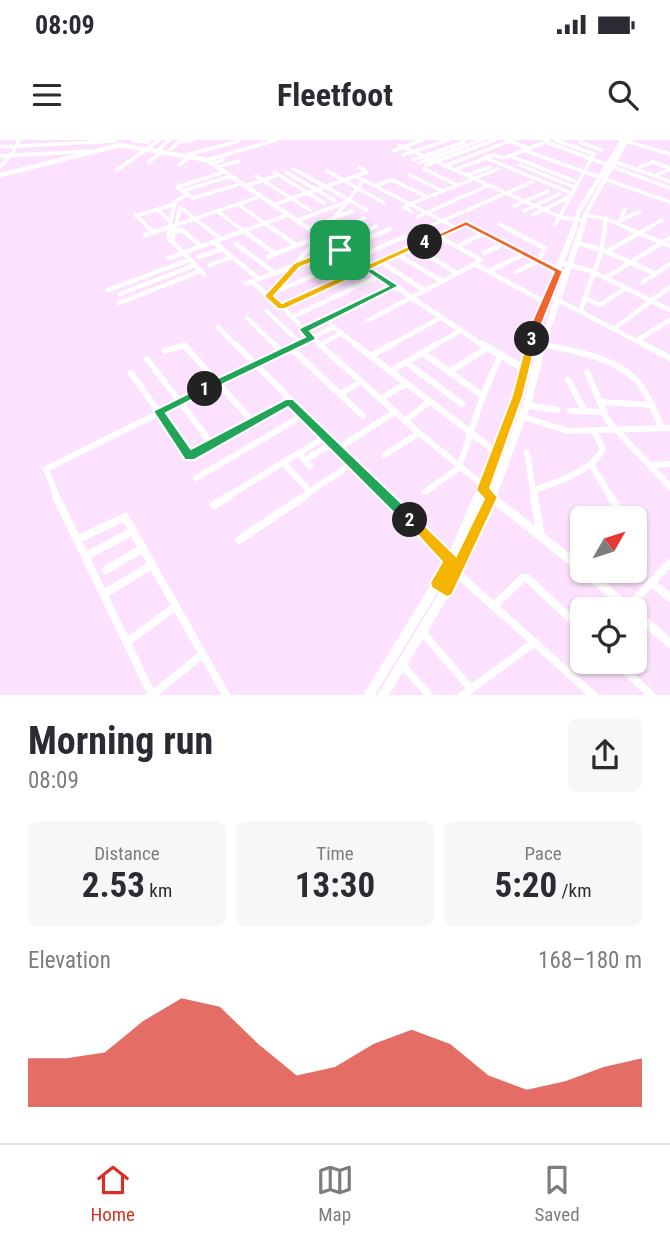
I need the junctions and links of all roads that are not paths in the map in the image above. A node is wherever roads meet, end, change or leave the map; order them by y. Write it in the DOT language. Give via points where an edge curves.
graph roads {
  1 [pos="19,140"];
  2 [pos="159,140"];
  3 [pos="169,140"];
  4 [pos="193,140"];
  5 [pos="239,140"];
  6 [pos="276,140"];
  7 [pos="419,140"];
  8 [pos="435,140"];
  9 [pos="448,140"];
  10 [pos="469,140"];
  11 [pos="481,140"];
  12 [pos="495,140"];
  13 [pos="510,140"];
  14 [pos="624,140"];
  15 [pos="133,141"];
  16 [pos="150,141"];
  17 [pos="180,141"];
  18 [pos="550,141"];
  19 [pos="116,142"];
  20 [pos="488,142"];
  21 [pos="580,142"];
  22 [pos="15,146"];
  23 [pos="219,146"];
  24 [pos="498,146"];
  25 [pos="0,147"];
  26 [pos="250,147"];
  27 [pos="404,147"];
  28 [pos="529,148"];
  29 [pos="145,149"];
  30 [pos="458,149"];
  31 [pos="523,150"];
  32 [pos="602,150"];
  33 [pos="98,151"];
  34 [pos="393,151"];
  35 [pos="465,151"];
  36 [pos="213,152"];
  37 [pos="414,152"];
  38 [pos="160,153"];
  39 [pos="229,153"];
  40 [pos="516,153"];
  41 [pos="670,154"];
  42 [pos="12,155"];
  43 [pos="140,155"];
  44 [pos="190,155"];
  45 [pos="403,155"];
  46 [pos="510,155"];
  47 [pos="0,156"];
  48 [pos="424,156"];
  49 [pos="486,158"];
  50 [pos="430,159"];
  51 [pos="591,159"];
  52 [pos="223,160"];
  53 [pos="413,160"];
  54 [pos="554,160"];
  55 [pos="239,161"];
  56 [pos="149,162"];
  57 [pos="438,162"];
  58 [pos="418,163"];
  59 [pos="520,165"];
  60 [pos="612,165"];
  61 [pos="180,166"];
  62 [pos="215,166"];
  63 [pos="445,166"];
  64 [pos="0,167"];
  65 [pos="359,167"];
  66 [pos="490,167"];
  67 [pos="539,167"];
  68 [pos="640,167"];
  69 [pos="670,168"];
  70 [pos="295,169"];
  71 [pos="498,169"];
  72 [pos="117,170"];
  73 [pos="455,170"];
  74 [pos="531,170"];
  75 [pos="286,172"];
  76 [pos="327,172"];
  77 [pos="583,172"];
  78 [pos="523,173"];
  79 [pos="410,174"];
  80 [pos="0,175"];
  81 [pos="256,176"];
  82 [pos="356,176"];
  83 [pos="468,176"];
  84 [pos="655,176"];
  85 [pos="228,177"];
  86 [pos="474,178"];
  87 [pos="603,178"];
  88 [pos="263,180"];
  89 [pos="364,180"];
  90 [pos="343,181"];
  91 [pos="532,182"];
  92 [pos="577,182"];
  93 [pos="641,182"];
  94 [pos="670,182"];
  95 [pos="237,185"];
  96 [pos="377,185"];
  97 [pos="457,185"];
  98 [pos="245,186"];
  99 [pos="489,186"];
  100 [pos="325,187"];
  101 [pos="574,187"];
  102 [pos="630,187"];
  103 [pos="653,188"];
  104 [pos="316,189"];
  105 [pos="358,189"];
  106 [pos="668,190"];
  107 [pos="442,191"];
  108 [pos="548,191"];
  109 [pos="307,192"];
  110 [pos="643,192"];
  111 [pos="185,193"];
  112 [pos="507,193"];
  113 [pos="559,194"];
  114 [pos="570,194"];
  115 [pos="259,197"];
  116 [pos="428,197"];
  117 [pos="655,197"];
  118 [pos="292,198"];
  119 [pos="668,200"];
  120 [pos="335,201"];
  121 [pos="348,201"];
  122 [pos="525,201"];
  123 [pos="324,203"];
  124 [pos="384,203"];
  125 [pos="178,204"];
  126 [pos="238,204"];
  127 [pos="412,204"];
  128 [pos="272,205"];
  129 [pos="514,206"];
  130 [pos="535,206"];
  131 [pos="157,209"];
  132 [pos="625,209"];
  133 [pos="310,210"];
  134 [pos="367,210"];
  135 [pos="544,210"];
  136 [pos="217,211"];
  137 [pos="352,211"];
  138 [pos="524,211"];
  139 [pos="640,211"];
  140 [pos="412,212"];
  141 [pos="429,212"];
  142 [pos="287,215"];
  143 [pos="533,215"];
  144 [pos="558,216"];
  145 [pos="582,216"];
  146 [pos="417,217"];
  147 [pos="195,218"];
  148 [pos="334,218"];
  149 [pos="364,218"];
  150 [pos="606,218"];
  151 [pos="444,220"];
  152 [pos="662,220"];
  153 [pos="296,221"];
  154 [pos="618,222"];
  155 [pos="265,223"];
  156 [pos="172,224"];
  157 [pos="499,224"];
  158 [pos="555,225"];
  159 [pos="376,226"];
  160 [pos="430,226"];
  161 [pos="456,228"];
  162 [pos="308,229"];
  163 [pos="390,229"];
  164 [pos="244,231"];
  165 [pos="153,232"];
  166 [pos="174,232"];
  167 [pos="484,233"];
  168 [pos="517,233"];
  169 [pos="640,233"];
  170 [pos="145,235"];
  171 [pos="319,236"];
  172 [pos="438,236"];
  173 [pos="404,237"];
  174 [pos="221,239"];
  175 [pos="670,239"];
  176 [pos="169,240"];
  177 [pos="214,242"];
  178 [pos="503,242"];
  179 [pos="578,243"];
  180 [pos="663,243"];
  181 [pos="331,244"];
  182 [pos="461,244"];
  183 [pos="297,245"];
  184 [pos="201,246"];
  185 [pos="670,246"];
  186 [pos="413,247"];
  187 [pos="221,248"];
  188 [pos="339,250"];
  189 [pos="604,251"];
  190 [pos="182,253"];
  191 [pos="484,253"];
  192 [pos="275,254"];
  193 [pos="524,254"];
  194 [pos="398,255"];
  195 [pos="199,257"];
  196 [pos="232,257"];
  197 [pos="268,257"];
  198 [pos="169,258"];
  199 [pos="354,259"];
  200 [pos="189,260"];
  201 [pos="539,261"];
  202 [pos="381,262"];
  203 [pos="630,263"];
  204 [pos="475,264"];
  205 [pos="670,264"];
  206 [pos="195,265"];
  207 [pos="210,265"];
  208 [pos="297,265"];
  209 [pos="563,266"];
  210 [pos="367,268"];
  211 [pos="664,269"];
  212 [pos="489,271"];
  213 [pos="516,272"];
  214 [pos="593,272"];
  215 [pos="670,272"];
  216 [pos="275,273"];
  217 [pos="457,273"];
  218 [pos="656,274"];
  219 [pos="379,276"];
  220 [pos="605,278"];
  221 [pos="259,279"];
  222 [pos="442,281"];
  223 [pos="643,282"];
  224 [pos="394,286"];
  225 [pos="670,287"];
  226 [pos="626,288"];
  227 [pos="424,290"];
  228 [pos="275,292"];
  229 [pos="120,294"];
  230 [pos="268,296"];
  231 [pos="411,297"];
  232 [pos="558,297"];
  233 [pos="545,298"];
  234 [pos="584,298"];
  235 [pos="651,301"];
  236 [pos="281,307"];
  237 [pos="581,309"];
  238 [pos="670,310"];
  239 [pos="267,311"];
  240 [pos="292,317"];
  241 [pos="442,317"];
  242 [pos="247,318"];
  243 [pos="324,320"];
  244 [pos="670,320"];
  245 [pos="367,321"];
  246 [pos="299,324"];
  247 [pos="218,327"];
  248 [pos="333,327"];
  249 [pos="615,328"];
  250 [pos="461,330"];
  251 [pos="342,334"];
  252 [pos="311,338"];
  253 [pos="638,340"];
  254 [pos="300,343"];
  255 [pos="542,344"];
  256 [pos="320,345"];
  257 [pos="290,347"];
  258 [pos="487,348"];
  259 [pos="165,351"];
  260 [pos="282,351"];
  261 [pos="422,353"];
  262 [pos="372,355"];
  263 [pos="668,355"];
  264 [pos="500,356"];
  265 [pos="147,359"];
  266 [pos="407,363"];
  267 [pos="254,364"];
  268 [pos="391,371"];
  269 [pos="449,372"];
  270 [pos="529,372"];
  271 [pos="587,372"];
  272 [pos="131,373"];
  273 [pos="568,380"];
  274 [pos="218,382"];
  275 [pos="361,383"];
  276 [pos="406,384"];
  277 [pos="340,394"];
  278 [pos="483,396"];
  279 [pos="380,399"];
  280 [pos="179,402"];
  281 [pos="289,402"];
  282 [pos="429,402"];
  283 [pos="601,402"];
  284 [pos="462,404"];
  285 [pos="526,405"];
  286 [pos="652,405"];
  287 [pos="557,410"];
  288 [pos="159,411"];
  289 [pos="570,411"];
  290 [pos="585,411"];
  291 [pos="395,412"];
  292 [pos="603,412"];
  293 [pos="511,413"];
  294 [pos="304,415"];
  295 [pos="363,416"];
  296 [pos="522,416"];
  297 [pos="405,421"];
  298 [pos="253,422"];
  299 [pos="661,426"];
  300 [pos="613,428"];
  301 [pos="670,428"];
  302 [pos="594,430"];
  303 [pos="419,433"];
  304 [pos="469,433"];
  305 [pos="325,437"];
  306 [pos="212,444"];
  307 [pos="334,446"];
  308 [pos="496,452"];
  309 [pos="527,452"];
  310 [pos="298,453"];
  311 [pos="384,455"];
  312 [pos="283,462"];
  313 [pos="353,463"];
  314 [pos="591,464"];
  315 [pos="670,464"];
  316 [pos="650,466"];
  317 [pos="459,468"];
  318 [pos="196,478"];
  319 [pos="670,487"];
  320 [pos="483,488"];
  321 [pos="533,491"];
  322 [pos="310,492"];
  323 [pos="425,492"];
  324 [pos="492,496"];
  325 [pos="214,505"];
  326 [pos="616,505"];
  327 [pos="133,531"];
  328 [pos="541,537"];
  329 [pos="78,539"];
  330 [pos="239,540"];
  331 [pos="142,548"];
  332 [pos="86,556"];
  333 [pos="570,560"];
  334 [pos="451,561"];
  335 [pos="670,563"];
  336 [pos="152,565"];
  337 [pos="106,569"];
  338 [pos="457,573"];
  339 [pos="651,582"];
  340 [pos="438,583"];
  341 [pos="599,583"];
  342 [pos="447,590"];
  343 [pos="104,594"];
  344 [pos="615,597"];
  345 [pos="640,597"];
  346 [pos="670,598"];
  347 [pos="495,606"];
  348 [pos="175,607"];
  349 [pos="570,617"];
  350 [pos="647,624"];
  351 [pos="423,633"];
  352 [pos="127,642"];
  353 [pos="535,642"];
  354 [pos="670,643"];
  355 [pos="203,654"];
  356 [pos="401,665"];
  357 [pos="629,674"];
  358 [pos="467,692"];
  359 [pos="152,695"];
  360 [pos="225,695"];
  361 [pos="369,695"];
  362 [pos="383,695"];
  363 [pos="429,695"];
  364 [pos="593,695"];
  365 [pos="651,695"];
  1 -- 22 [label="street"];
  2 -- 29 [label="street"];
  3 -- 38 [label="street"];
  4 -- 17 [label="street"];
  5 -- 23 [label="street"];
  5 -- 26 [label="street"];
  6 -- 26 [label="street"];
  7 -- 27 [label="street"];
  8 -- 27 [label="street"];
  9 -- 37 [label="street"];
  10 -- 48 [label="street"];
  11 -- 20 [label="street"];
  11 -- 30 [label="street"];
  12 -- 20 [label="street"];
  13 -- 24 [label="street"];
  13 -- 28 [label="street"];
  14 -- 41 [label="street"];
  14 -- 60 [label="main road"];
  15 -- 16 [label="street"];
  16 -- 29 [label="street"];
  17 -- 38 [label="street"];
  18 -- 28 [label="street"];
  18 -- 51 [label="street"];
  18 -- 51 [label="street" via="593,154"];
  19 -- 22 [label="street"];
  19 -- 29 [label="street"];
  19 -- 33 [label="street"];
  20 -- 24 [label="street"];
  20 -- 35 [label="street"];
  21 -- 32 [label="street"];
  22 -- 25 [label="street"];
  22 -- 42 [label="street"];
  23 -- 39 [label="street"];
  23 -- 44 [label="street"];
  24 -- 40 [label="street"];
  24 -- 63 [label="street"];
  26 -- 39 [label="street"];
  27 -- 34 [label="street"];
  27 -- 37 [label="street"];
  28 -- 31 [label="street"];
  28 -- 54 [label="street"];
  29 -- 38 [label="street"];
  29 -- 43 [label="street"];
  30 -- 35 [label="street"];
  30 -- 50 [label="street"];
  31 -- 40 [label="street"];
  31 -- 54 [label="street"];
  33 -- 42 [label="street"];
  33 -- 80 [label="street"];
  35 -- 57 [label="street"];
  36 -- 44 [label="street"];
  37 -- 45 [label="street"];
  37 -- 48 [label="street"];
  38 -- 43 [label="street"];
  38 -- 44 [label="street"];
  38 -- 56 [label="street"];
  39 -- 62 [label="street"];
  40 -- 46 [label="street"];
  42 -- 47 [label="street"];
  42 -- 64 [label="street"];
  43 -- 72 [label="street"];
  44 -- 61 [label="street"];
  44 -- 62 [label="street"];
  46 -- 49 [label="street"];
  46 -- 67 [label="street"];
  48 -- 50 [label="street"];
  48 -- 53 [label="street"];
  49 -- 73 [label="street"];
  49 -- 78 [label="street"];
  50 -- 57 [label="street"];
  50 -- 58 [label="street"];
  51 -- 60 [label="street"];
  51 -- 77 [label="street"];
  52 -- 62 [label="street"];
  54 -- 67 [label="street"];
  54 -- 77 [label="street"];
  55 -- 62 [label="street"];
  57 -- 63 [label="street"];
  57 -- 97 [label="street" via="427,167"];
  59 -- 74 [label="street"];
  60 -- 84 [label="street"];
  60 -- 87 [label="main road"];
  60 -- 106 [label="street"];
  62 -- 98 [label="street"];
  62 -- 111 [label="street" via="177,187"];
  63 -- 73 [label="street"];
  65 -- 82 [label="street" via="367,171"];
  66 -- 83 [label="street"];
  67 -- 74 [label="street"];
  67 -- 92 [label="street"];
  68 -- 69 [label="street" via="653,162"];
  69 -- 84 [label="street"];
  70 -- 100 [label="street"];
  71 -- 86 [label="street"];
  73 -- 83 [label="street"];
  74 -- 78 [label="street"];
  74 -- 101 [label="street"];
  75 -- 104 [label="street"];
  76 -- 90 [label="street"];
  77 -- 87 [label="street"];
  77 -- 92 [label="street"];
  78 -- 114 [label="street"];
  79 -- 107 [label="street"];
  81 -- 88 [label="street"];
  82 -- 89 [label="street"];
  82 -- 90 [label="street"];
  83 -- 86 [label="street"];
  84 -- 94 [label="street"];
  85 -- 111 [label="street"];
  86 -- 97 [label="street"];
  86 -- 99 [label="street"];
  87 -- 102 [label="street"];
  87 -- 145 [label="main road"];
  88 -- 98 [label="street"];
  88 -- 109 [label="street" via="276,174"];
  88 -- 118 [label="street"];
  89 -- 96 [label="street"];
  89 -- 105 [label="street"];
  90 -- 100 [label="street"];
  90 -- 105 [label="street"];
  91 -- 112 [label="street"];
  92 -- 101 [label="street"];
  93 -- 102 [label="street"];
  95 -- 111 [label="street" via="193,198"];
  96 -- 116 [label="street" via="392,180"];
  96 -- 127 [label="street"];
  97 -- 107 [label="street"];
  98 -- 115 [label="street"];
  99 -- 112 [label="street"];
  99 -- 141 [label="street"];
  100 -- 104 [label="street"];
  100 -- 121 [label="street"];
  101 -- 114 [label="street"];
  102 -- 110 [label="street"];
  103 -- 110 [label="street"];
  104 -- 109 [label="street"];
  104 -- 120 [label="street"];
  105 -- 121 [label="street"];
  105 -- 124 [label="street"];
  106 -- 117 [label="street"];
  107 -- 116 [label="street"];
  108 -- 122 [label="street"];
  109 -- 118 [label="street"];
  109 -- 123 [label="street"];
  110 -- 117 [label="street"];
  111 -- 125 [label="street"];
  112 -- 122 [label="street"];
  112 -- 151 [label="street"];
  113 -- 130 [label="street"];
  114 -- 135 [label="street"];
  114 -- 144 [label="street"];
  115 -- 126 [label="street"];
  115 -- 128 [label="street"];
  116 -- 127 [label="street"];
  117 -- 119 [label="street"];
  118 -- 128 [label="street"];
  118 -- 133 [label="street"];
  121 -- 134 [label="street"];
  121 -- 148 [label="street"];
  121 -- 153 [label="street"];
  122 -- 129 [label="street"];
  122 -- 130 [label="street"];
  125 -- 131 [label="street"];
  125 -- 147 [label="street"];
  125 -- 156 [label="street"];
  126 -- 136 [label="street"];
  126 -- 155 [label="street"];
  127 -- 140 [label="street" via="404,207"];
  127 -- 141 [label="street"];
  128 -- 142 [label="street"];
  130 -- 135 [label="street"];
  130 -- 138 [label="street"];
  131 -- 156 [label="street"];
  131 -- 165 [label="street" via="135,215"];
  132 -- 154 [label="street"];
  135 -- 143 [label="street"];
  135 -- 144 [label="street"];
  136 -- 147 [label="street"];
  136 -- 164 [label="street"];
  137 -- 148 [label="street"];
  139 -- 154 [label="street"];
  141 -- 146 [label="street"];
  141 -- 151 [label="street"];
  142 -- 153 [label="street"];
  142 -- 155 [label="street"];
  144 -- 145 [label="street"];
  144 -- 158 [label="street"];
  145 -- 150 [label="street"];
  145 -- 179 [label="main road"];
  145 -- 209 [label="main road"];
  147 -- 156 [label="street"];
  147 -- 174 [label="street"];
  148 -- 162 [label="street"];
  148 -- 171 [label="street"];
  149 -- 171 [label="street"];
  150 -- 154 [label="street"];
  150 -- 189 [label="street"];
  151 -- 160 [label="street"];
  151 -- 161 [label="street"];
  152 -- 169 [label="street"];
  153 -- 162 [label="street"];
  154 -- 169 [label="street"];
  155 -- 164 [label="street"];
  155 -- 183 [label="street"];
  156 -- 165 [label="street"];
  156 -- 166 [label="street"];
  156 -- 176 [label="street"];
  157 -- 168 [label="street"];
  159 -- 181 [label="street"];
  161 -- 167 [label="street" via="466,224"];
  161 -- 172 [label="street"];
  162 -- 171 [label="street"];
  163 -- 188 [label="street"];
  164 -- 174 [label="street"];
  164 -- 192 [label="street"];
  165 -- 170 [label="street"];
  166 -- 176 [label="street"];
  166 -- 184 [label="street" via="182,230"];
  167 -- 178 [label="street"];
  167 -- 182 [label="street"];
  168 -- 178 [label="street"];
  168 -- 201 [label="street" via="545,248"];
  169 -- 180 [label="street"];
  169 -- 189 [label="street"];
  171 -- 181 [label="street"];
  171 -- 183 [label="street"];
  171 -- 208 [label="street"];
  172 -- 186 [label="street"];
  172 -- 204 [label="street" via="481,260"];
  173 -- 199 [label="street"];
  174 -- 177 [label="street"];
  175 -- 180 [label="street"];
  176 -- 190 [label="street"];
  177 -- 184 [label="street"];
  177 -- 187 [label="street"];
  178 -- 191 [label="street"];
  178 -- 193 [label="street"];
  179 -- 189 [label="street"];
  179 -- 209 [label="main road"];
  180 -- 185 [label="street"];
  180 -- 203 [label="street"];
  181 -- 188 [label="street"];
  183 -- 192 [label="street"];
  184 -- 190 [label="street"];
  186 -- 194 [label="street"];
  186 -- 217 [label="street"];
  187 -- 195 [label="street"];
  187 -- 196 [label="street"];
  187 -- 216 [label="street" via="234,244"];
  188 -- 199 [label="street"];
  188 -- 208 [label="street"];
  189 -- 203 [label="street"];
  189 -- 214 [label="street"];
  190 -- 198 [label="street"];
  190 -- 200 [label="street"];
  192 -- 197 [label="street"];
  193 -- 201 [label="street"];
  193 -- 212 [label="street"];
  194 -- 202 [label="street"];
  194 -- 222 [label="street"];
  196 -- 207 [label="street"];
  196 -- 221 [label="street"];
  199 -- 210 [label="street"];
  199 -- 228 [label="street"];
  200 -- 206 [label="street"];
  200 -- 229 [label="street" via="111,288"];
  201 -- 209 [label="street"];
  201 -- 213 [label="street"];
  202 -- 210 [label="street"];
  202 -- 227 [label="street"];
  203 -- 218 [label="street"];
  203 -- 220 [label="street"];
  204 -- 212 [label="street"];
  204 -- 217 [label="street"];
  205 -- 211 [label="street"];
  206 -- 229 [label="street"];
  206 -- 229 [label="street" via="203,273 122,302"];
  208 -- 216 [label="street"];
  208 -- 228 [label="street"];
  209 -- 214 [label="street"];
  209 -- 232 [label="main road"];
  209 -- 233 [label="main road"];
  210 -- 219 [label="street"];
  210 -- 236 [label="street"];
  211 -- 215 [label="street"];
  211 -- 218 [label="street"];
  212 -- 233 [label="street"];
  214 -- 220 [label="street"];
  214 -- 234 [label="street"];
  216 -- 221 [label="street"];
  217 -- 222 [label="street"];
  218 -- 223 [label="street"];
  219 -- 224 [label="street"];
  219 -- 240 [label="street"];
  220 -- 226 [label="street"];
  221 -- 230 [label="street" via="249,283"];
  222 -- 227 [label="street"];
  224 -- 231 [label="street"];
  224 -- 243 [label="street"];
  225 -- 235 [label="street"];
  226 -- 234 [label="street" via="600,305"];
  226 -- 235 [label="street"];
  227 -- 231 [label="street"];
  228 -- 230 [label="street"];
  230 -- 236 [label="street"];
  231 -- 241 [label="street"];
  231 -- 245 [label="street"];
  232 -- 233 [label="street"];
  232 -- 237 [label="street"];
  232 -- 255 [label="main road"];
  233 -- 270 [label="main road" via="534,326"];
  234 -- 237 [label="street"];
  235 -- 238 [label="street"];
  235 -- 249 [label="street"];
  236 -- 240 [label="street"];
  237 -- 249 [label="street"];
  239 -- 254 [label="street"];
  240 -- 246 [label="street"];
  241 -- 250 [label="street"];
  241 -- 262 [label="street"];
  242 -- 260 [label="street"];
  243 -- 248 [label="street"];
  243 -- 252 [label="street" via="304,330"];
  244 -- 253 [label="street"];
  247 -- 267 [label="street"];
  248 -- 251 [label="street"];
  248 -- 252 [label="street"];
  249 -- 253 [label="street"];
  250 -- 258 [label="street"];
  250 -- 261 [label="street"];
  251 -- 256 [label="street"];
  251 -- 262 [label="street"];
  252 -- 254 [label="street"];
  252 -- 256 [label="street"];
  253 -- 263 [label="street"];
  254 -- 257 [label="street"];
  255 -- 270 [label="main road"];
  255 -- 286 [label="street" via="620,365"];
  256 -- 275 [label="street"];
  257 -- 260 [label="street"];
  257 -- 277 [label="street"];
  258 -- 264 [label="street"];
  258 -- 269 [label="street"];
  259 -- 274 [label="street" via="184,345"];
  260 -- 267 [label="street"];
  261 -- 266 [label="street"];
  261 -- 269 [label="street"];
  262 -- 268 [label="street"];
  264 -- 270 [label="street"];
  264 -- 278 [label="street"];
  265 -- 280 [label="street"];
  266 -- 268 [label="street"];
  266 -- 284 [label="street"];
  267 -- 274 [label="street"];
  267 -- 281 [label="street"];
  268 -- 276 [label="street"];
  269 -- 278 [label="street"];
  270 -- 285 [label="main road"];
  270 -- 293 [label="main road"];
  271 -- 283 [label="street"];
  272 -- 288 [label="street"];
  273 -- 290 [label="street"];
  274 -- 280 [label="street"];
  274 -- 298 [label="street"];
  275 -- 277 [label="street"];
  275 -- 279 [label="street"];
  276 -- 279 [label="street"];
  276 -- 282 [label="street"];
  277 -- 295 [label="street"];
  278 -- 304 [label="street"];
  279 -- 291 [label="street"];
  280 -- 288 [label="street"];
  280 -- 306 [label="street"];
  281 -- 294 [label="street"];
  281 -- 298 [label="street"];
  282 -- 297 [label="street"];
  282 -- 304 [label="street"];
  283 -- 286 [label="street"];
  283 -- 292 [label="street"];
  285 -- 287 [label="street"];
  285 -- 296 [label="main road"];
  286 -- 299 [label="street"];
  288 -- 306 [label="street" via="190,456"];
  288 -- 329 [label="street" via="46,469"];
  289 -- 290 [label="street"];
  290 -- 292 [label="street"];
  291 -- 297 [label="street"];
  291 -- 307 [label="street"];
  292 -- 300 [label="street"];
  293 -- 296 [label="street"];
  293 -- 308 [label="main road"];
  294 -- 305 [label="street"];
  294 -- 318 [label="street"];
  296 -- 302 [label="street" via="568,431"];
  296 -- 324 [label="main road"];
  297 -- 303 [label="street"];
  298 -- 306 [label="street"];
  299 -- 300 [label="street"];
  299 -- 301 [label="street"];
  300 -- 302 [label="street"];
  300 -- 316 [label="street"];
  302 -- 314 [label="street" via="603,451"];
  303 -- 311 [label="street"];
  303 -- 317 [label="street"];
  304 -- 308 [label="street"];
  304 -- 317 [label="street"];
  305 -- 307 [label="street"];
  305 -- 310 [label="street"];
  307 -- 310 [label="street" via="307,463"];
  307 -- 313 [label="street"];
  308 -- 320 [label="main road"];
  309 -- 321 [label="street"];
  310 -- 312 [label="street"];
  312 -- 322 [label="street"];
  312 -- 325 [label="street"];
  313 -- 322 [label="street"];
  313 -- 334 [label="street"];
  314 -- 321 [label="street"];
  314 -- 326 [label="street"];
  315 -- 316 [label="street"];
  316 -- 319 [label="street"];
  317 -- 320 [label="street"];
  317 -- 323 [label="street"];
  320 -- 324 [label="street"];
  320 -- 334 [label="main road"];
  321 -- 328 [label="street"];
  322 -- 330 [label="street"];
  324 -- 328 [label="street"];
  324 -- 338 [label="main road"];
  327 -- 329 [label="street" via="123,516"];
  327 -- 331 [label="street"];
  327 -- 332 [label="street"];
  328 -- 333 [label="street"];
  329 -- 332 [label="street"];
  331 -- 336 [label="street"];
  331 -- 337 [label="street"];
  332 -- 343 [label="street"];
  334 -- 340 [label="main road"];
  335 -- 339 [label="street"];
  336 -- 343 [label="street"];
  336 -- 348 [label="street"];
  338 -- 342 [label="main road"];
  338 -- 347 [label="street"];
  339 -- 345 [label="street"];
  339 -- 346 [label="street"];
  340 -- 342 [label="main road"];
  340 -- 361 [label="main road"];
  341 -- 344 [label="street"];
  342 -- 351 [label="main road"];
  343 -- 352 [label="street"];
  347 -- 349 [label="street" via="527,578"];
  347 -- 353 [label="street"];
  348 -- 352 [label="street"];
  348 -- 355 [label="street"];
  350 -- 354 [label="street"];
  351 -- 356 [label="main road"];
  351 -- 358 [label="street"];
  352 -- 359 [label="street"];
  353 -- 358 [label="street"];
  353 -- 364 [label="street"];
  355 -- 359 [label="street"];
  355 -- 360 [label="street"];
  356 -- 362 [label="main road"];
  356 -- 363 [label="street"];
  357 -- 365 [label="street"];
}
